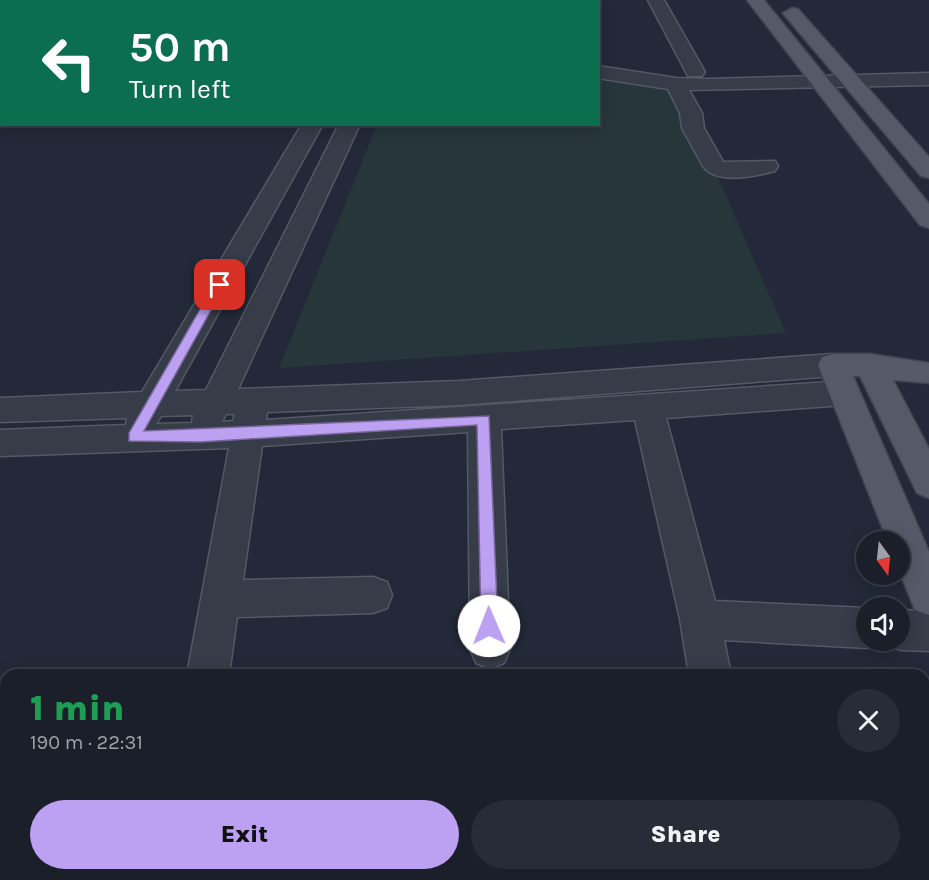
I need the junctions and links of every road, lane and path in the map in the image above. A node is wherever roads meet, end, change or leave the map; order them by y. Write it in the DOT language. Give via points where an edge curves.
graph roads {
  1 [pos="656,0"];
  2 [pos="755,0"];
  3 [pos="781,0"];
  4 [pos="600,59"];
  5 [pos="929,66"];
  6 [pos="600,72"];
  7 [pos="695,72"];
  8 [pos="849,76"];
  9 [pos="817,77"];
  10 [pos="929,79"];
  11 [pos="676,84"];
  12 [pos="312,126"];
  13 [pos="349,126"];
  14 [pos="767,166"];
  15 [pos="929,171"];
  16 [pos="929,220"];
  17 [pos="927,373"];
  18 [pos="838,379"];
  19 [pos="877,379"];
  20 [pos="214,404"];
  21 [pos="150,405"];
  22 [pos="647,405"];
  23 [pos="0,410"];
  24 [pos="250,418"];
  25 [pos="484,419"];
  26 [pos="200,436"];
  27 [pos="134,437"];
  28 [pos="0,443"];
  29 [pos="929,483"];
  30 [pos="373,595"];
  31 [pos="929,597"];
  32 [pos="220,599"];
  33 [pos="700,619"];
  34 [pos="856,627"];
  35 [pos="910,630"];
  36 [pos="929,631"];
  37 [pos="490,649"];
  38 [pos="209,669"];
  39 [pos="709,669"];
  1 -- 7 [label="street"];
  2 -- 9 [label="main road"];
  3 -- 8 [label="main road"];
  4 -- 7 [label="street"];
  5 -- 8 [label="street"];
  6 -- 11 [label="street"];
  7 -- 9 [label="street"];
  8 -- 9 [label="street"];
  8 -- 10 [label="street"];
  8 -- 15 [label="main road"];
  9 -- 11 [label="street"];
  9 -- 16 [label="main road"];
  11 -- 14 [label="street" via="691,112 693,128 714,166 722,170"];
  12 -- 21 [label="street"];
  13 -- 20 [label="street"];
  17 -- 19 [label="main road"];
  18 -- 19 [label="main road"];
  18 -- 22 [label="street"];
  18 -- 24 [label="street" via="459,393"];
  18 -- 31 [label="main road"];
  19 -- 29 [label="main road"];
  20 -- 21 [label="street"];
  20 -- 24 [label="street"];
  20 -- 26 [label="street"];
  21 -- 23 [label="street"];
  21 -- 27 [label="street"];
  22 -- 25 [label="street"];
  22 -- 33 [label="street"];
  24 -- 25 [label="street"];
  24 -- 26 [label="street"];
  24 -- 32 [label="street"];
  25 -- 37 [label="street"];
  26 -- 27 [label="street"];
  27 -- 28 [label="street"];
  30 -- 32 [label="street"];
  32 -- 38 [label="street"];
  33 -- 34 [label="street"];
  33 -- 39 [label="street"];
  35 -- 36 [label="street"];
}
